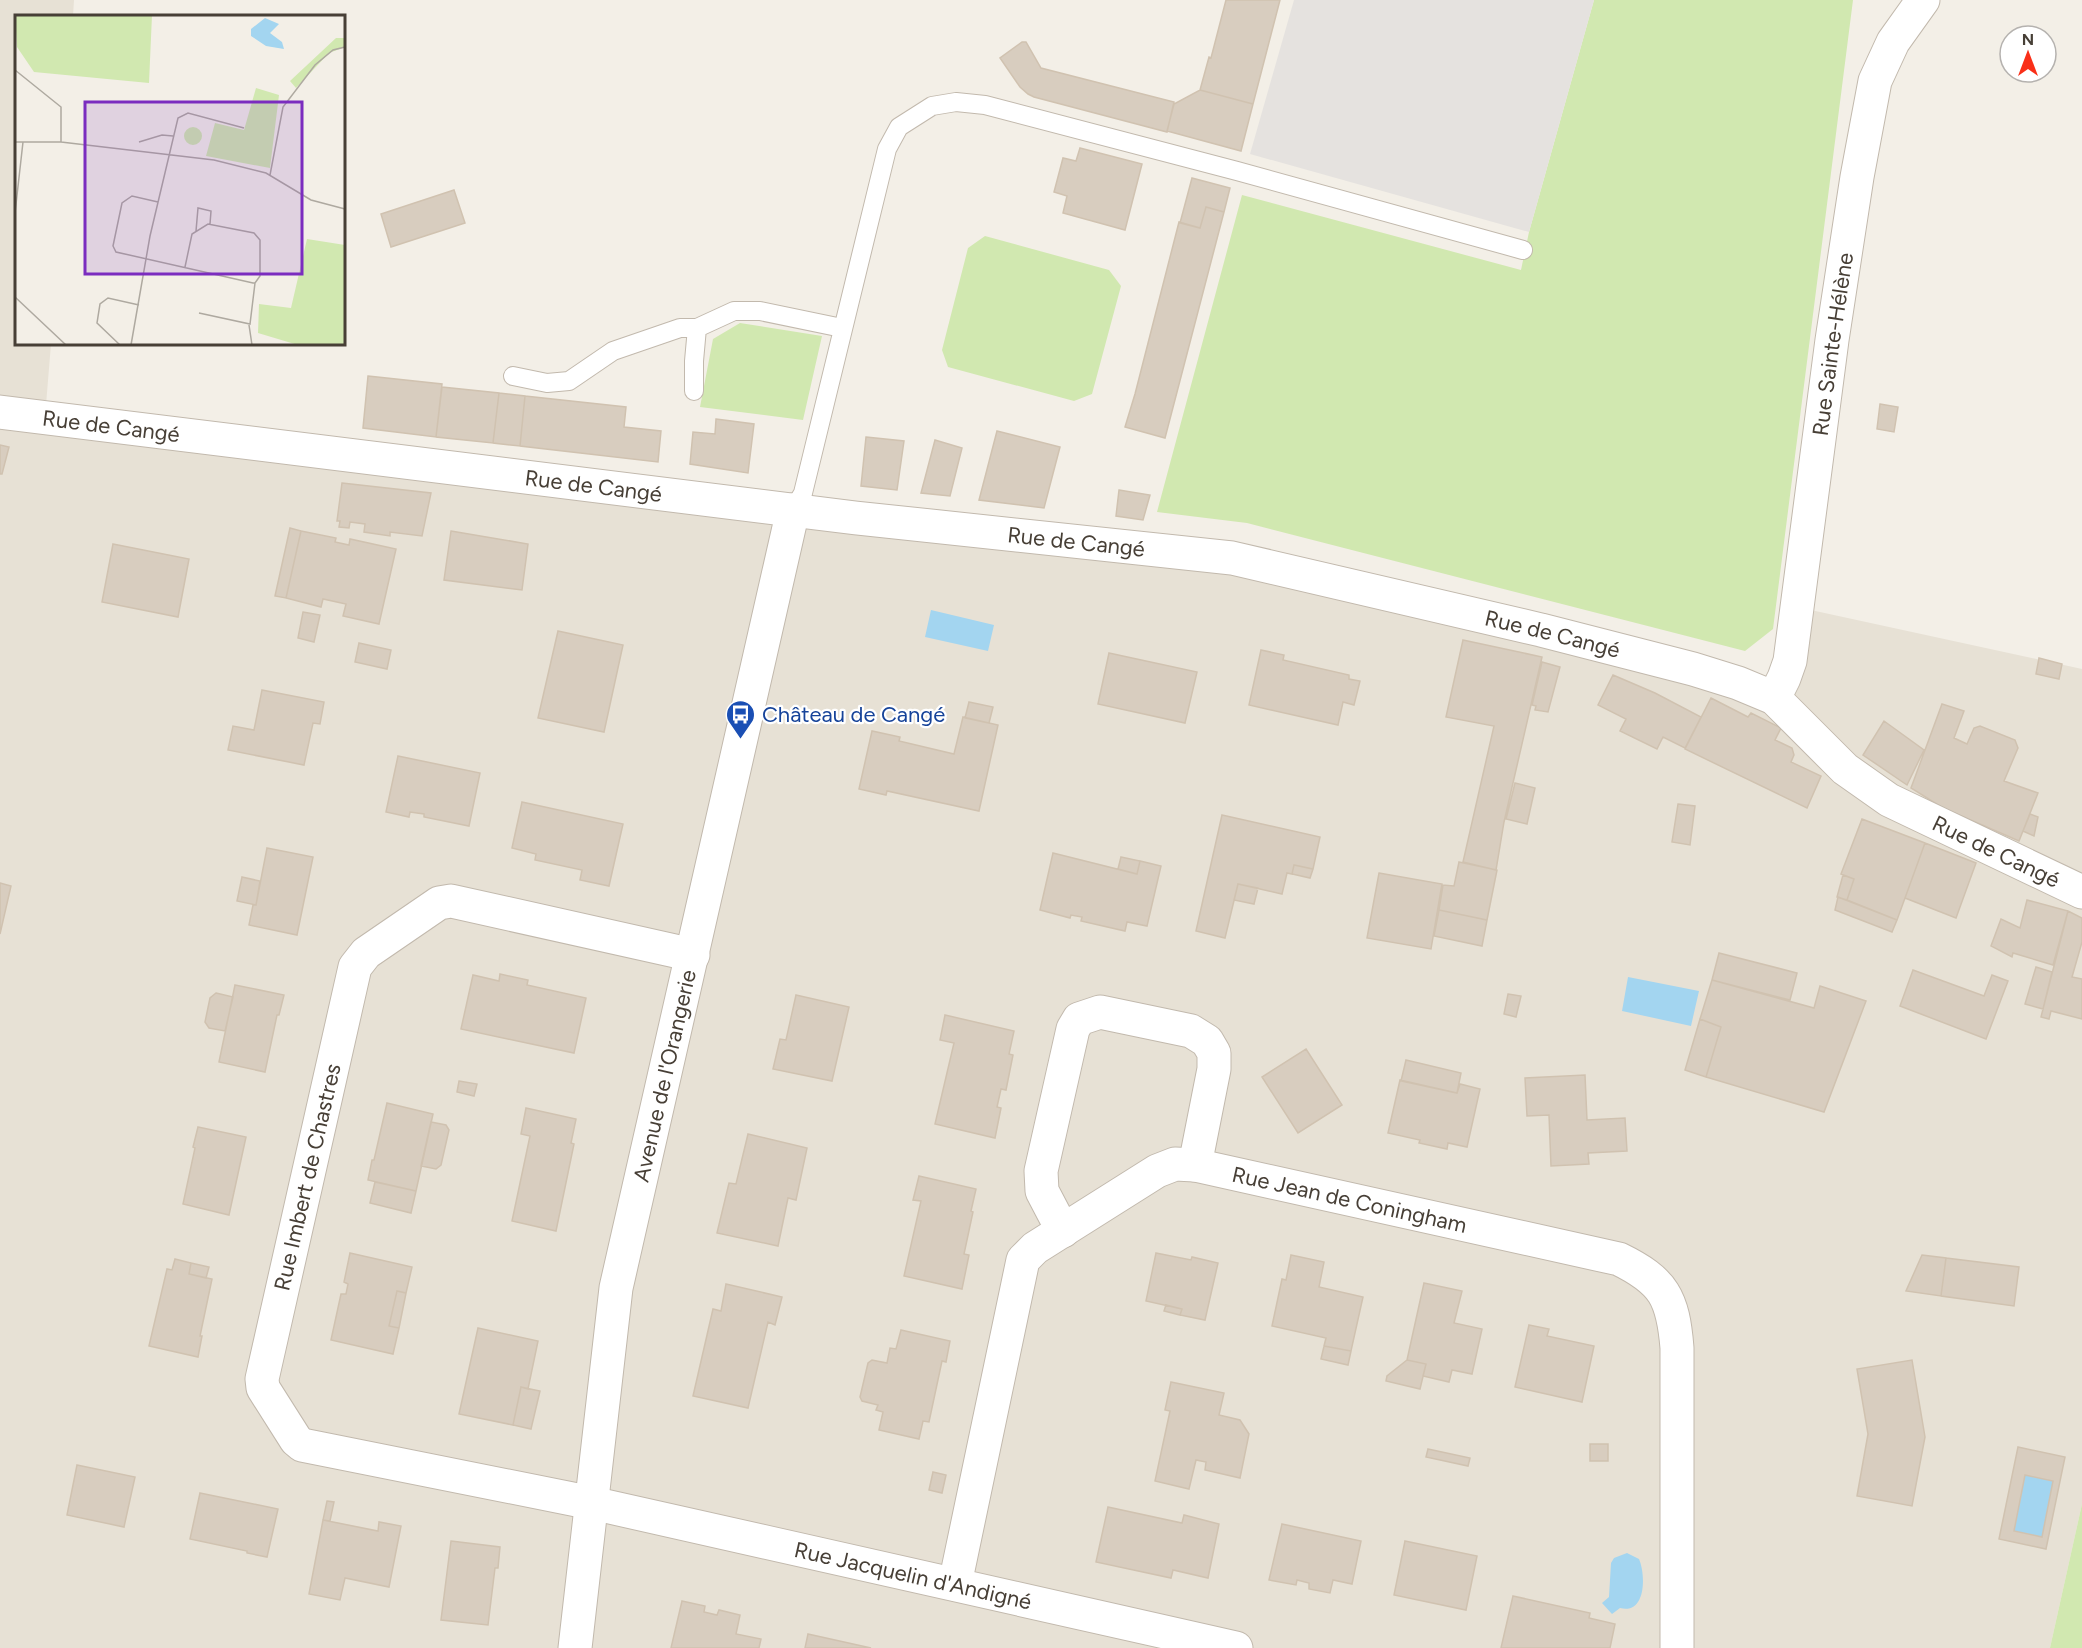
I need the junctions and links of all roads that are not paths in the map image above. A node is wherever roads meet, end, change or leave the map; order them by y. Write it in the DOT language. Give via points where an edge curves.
graph roads {
  1 [pos="1923,0"];
  2 [pos="1523,250"];
  3 [pos="697,328"];
  4 [pos="842,328"];
  5 [pos="513,376"];
  6 [pos="694,391"];
  7 [pos="0,412"];
  8 [pos="793,510"];
  9 [pos="1774,698"];
  10 [pos="2082,892"];
  11 [pos="693,955"];
  12 [pos="1195,1165"];
  13 [pos="1063,1231"];
  14 [pos="592,1503"];
  15 [pos="955,1584"];
  16 [pos="575,1648"];
  17 [pos="1236,1648"];
  18 [pos="1677,1648"];
  1 -- 9 [label="street, Rue Sainte-Hélène" via="1893,42 1875,81 1832,340 1790,661"];
  2 -- 4 [label="lane" via="996,108 956,102 932,106 912,118 899,127 887,149"];
  3 -- 4 [label="lane" via="734,311 760,311"];
  3 -- 5 [label="lane" via="680,328 613,351 568,381 548,383"];
  3 -- 6 [label="lane"];
  4 -- 8 [label="lane" via="803,493"];
  7 -- 8 [label="street, Rue de Cangé"];
  8 -- 9 [label="street, Rue de Cangé" via="1232,558 1682,666"];
  8 -- 11 [label="street, Avenue de l'Orangerie"];
  9 -- 10 [label="street, Rue de Cangé" via="1845,769 1889,800"];
  11 -- 14 [label="street, Avenue de l'Orangerie" via="616,1288"];
  11 -- 14 [label="street, Rue Imbert de Chastres" via="451,901 439,903 366,953 355,967 262,1379 263,1388 302,1445"];
  12 -- 13 [label="street, Rue Jean de Coningham" via="1175,1164 1157,1171"];
  12 -- 13 [label="street" via="1214,1069 1214,1053 1207,1041 1191,1031 1100,1012 1079,1019 1072,1029 1041,1171 1042,1191"];
  12 -- 18 [label="street, Rue Jean de Coningham" via="1619,1259 1642,1270 1661,1287 1675,1319 1677,1348"];
  13 -- 15 [label="street, Rue Jean de Coningham" via="1023,1260"];
  14 -- 15 [label="street, Rue Jacquelin d'Andigné"];
  14 -- 16 [label="street, Avenue de l'Orangerie"];
  15 -- 17 [label="street, Rue Jacquelin d'Andigné"];
}
